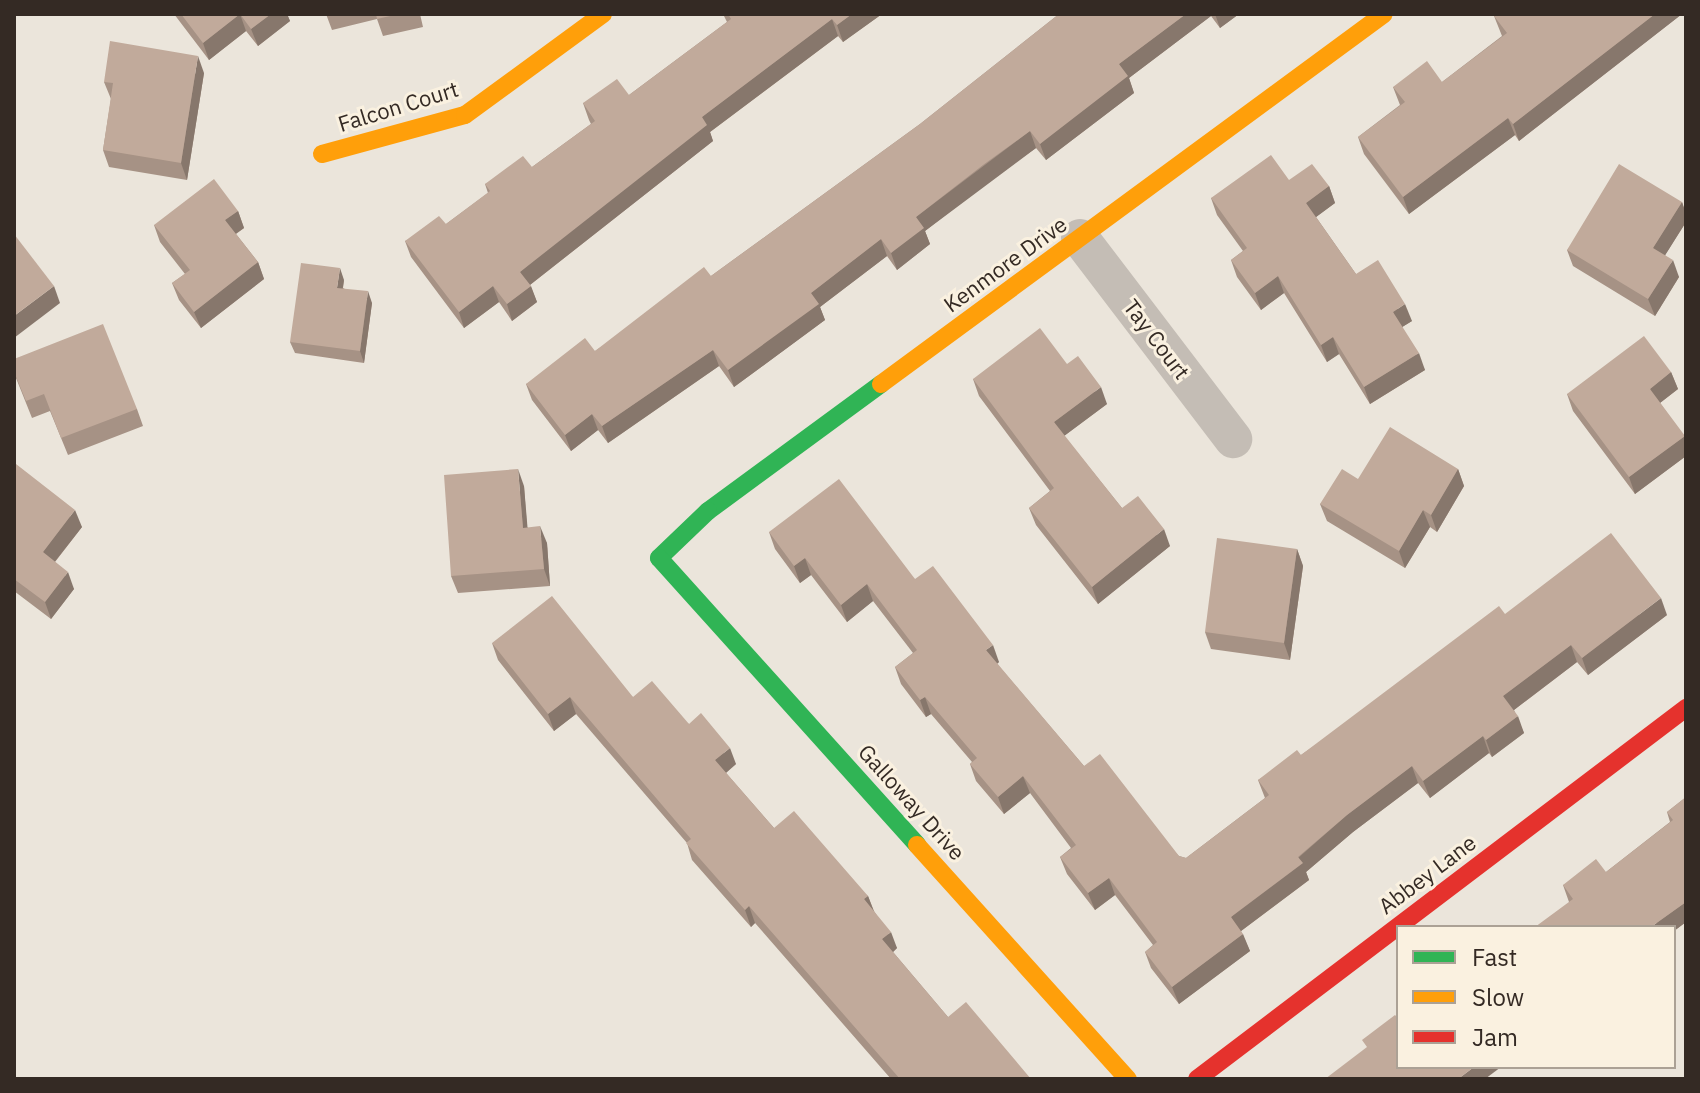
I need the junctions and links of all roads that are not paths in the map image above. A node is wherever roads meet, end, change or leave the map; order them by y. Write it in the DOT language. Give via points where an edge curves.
graph roads {
  1 [pos="603,14"];
  2 [pos="1384,14"];
  3 [pos="322,154"];
  4 [pos="1080,238"];
  5 [pos="1233,439"];
  6 [pos="659,558"];
  7 [pos="1686,708"];
  8 [pos="1400,925"];
  9 [pos="1396,928"];
  10 [pos="1128,1079"];
  11 [pos="1197,1079"];
  1 -- 3 [label="street, Falcon Court" via="465,115"];
  2 -- 4 [label="street, Kenmore Drive"];
  4 -- 5 [label="street, Tay Court"];
  4 -- 6 [label="street, Kenmore Drive" via="708,511"];
  6 -- 10 [label="street, Galloway Drive"];
  7 -- 8 [label="street, Abbey Lane"];
  9 -- 11 [label="street, Abbey Lane"];
}
